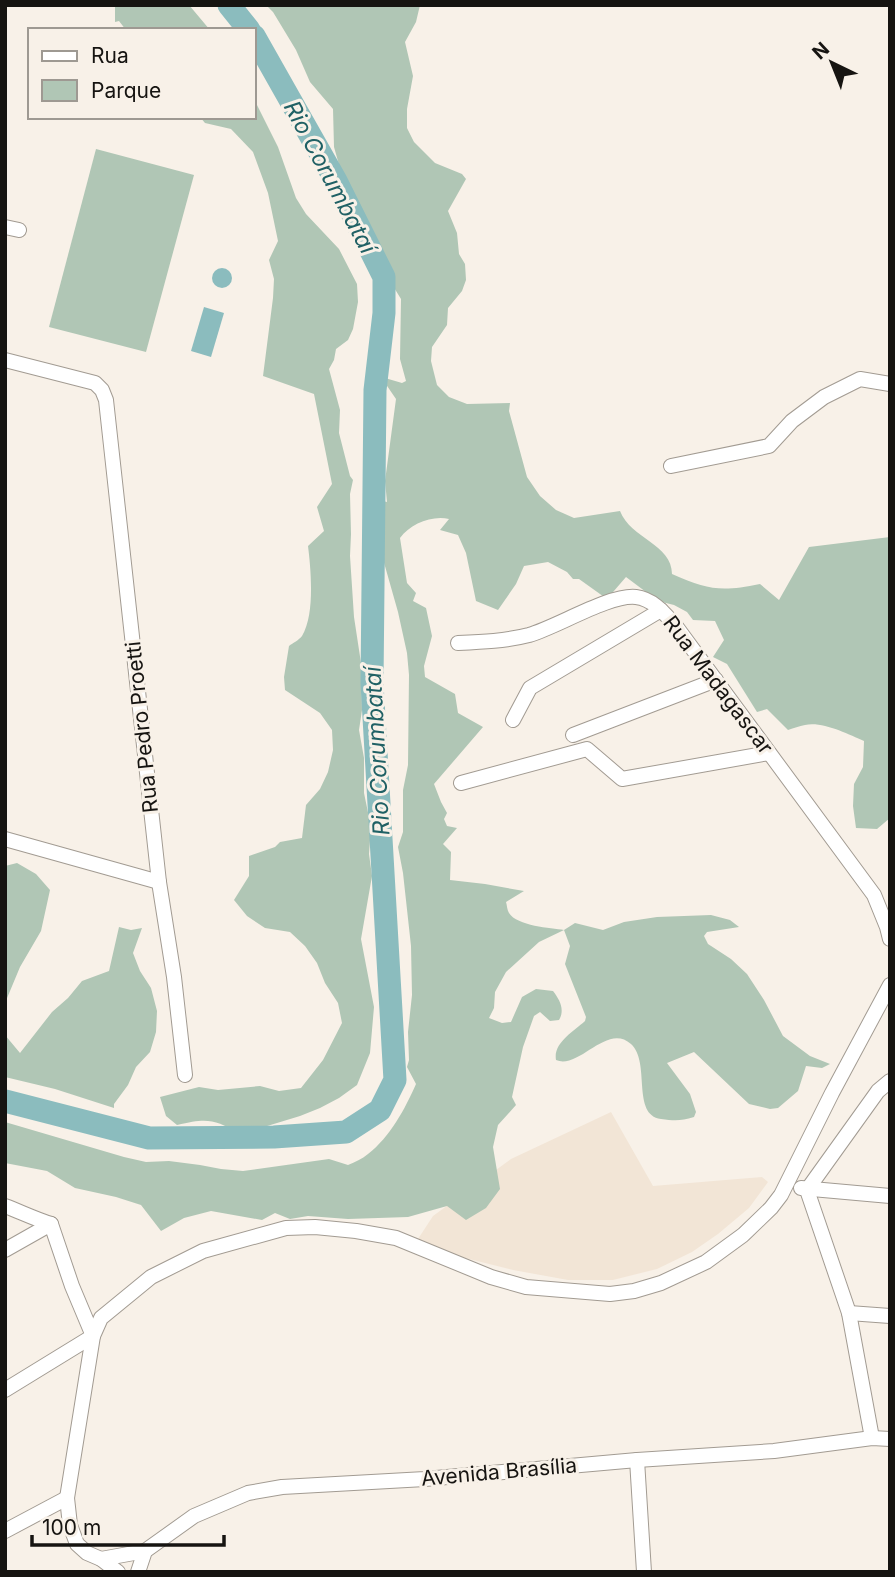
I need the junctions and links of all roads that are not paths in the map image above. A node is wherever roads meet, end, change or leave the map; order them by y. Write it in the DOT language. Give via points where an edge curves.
graph roads {
  1 [pos="5,360"];
  2 [pos="890,384"];
  3 [pos="671,466"];
  4 [pos="661,610"];
  5 [pos="458,643"];
  6 [pos="716,680"];
  7 [pos="513,720"];
  8 [pos="573,735"];
  9 [pos="769,753"];
  10 [pos="461,783"];
  11 [pos="5,839"];
  12 [pos="159,882"];
  13 [pos="890,939"];
  14 [pos="890,985"];
  15 [pos="185,1075"];
  16 [pos="884,1086"];
  17 [pos="787,1184"];
  18 [pos="807,1190"];
  19 [pos="890,1196"];
  20 [pos="5,1206"];
  21 [pos="51,1224"];
  22 [pos="5,1251"];
  23 [pos="849,1313"];
  24 [pos="890,1316"];
  25 [pos="93,1336"];
  26 [pos="5,1390"];
  27 [pos="872,1438"];
  28 [pos="890,1440"];
  29 [pos="637,1460"];
  30 [pos="67,1498"];
  31 [pos="5,1531"];
  32 [pos="145,1551"];
  33 [pos="101,1559"];
  34 [pos="118,1572"];
  35 [pos="138,1572"];
  36 [pos="644,1572"];
  1 -- 12 [label="street, Rua Pedro Proetti" via="95,383 106,400"];
  2 -- 3 [label="street" via="860,379 824,397 769,446"];
  4 -- 5 [label="street, Rua Madagascar" via="632,597 530,635"];
  4 -- 6 [label="street, Rua Madagascar"];
  4 -- 7 [label="street" via="530,688"];
  6 -- 8 [label="street"];
  6 -- 9 [label="street, Rua Madagascar"];
  9 -- 10 [label="street" via="622,779 587,749"];
  9 -- 13 [label="street, Rua Madagascar" via="874,895"];
  11 -- 12 [label="street"];
  12 -- 15 [label="street, Rua Pedro Proetti"];
  14 -- 17 [label="street"];
  16 -- 18 [label="street"];
  17 -- 18 [label="street"];
  17 -- 25 [label="street" via="771,1208 743,1235 706,1262 634,1291 610,1294 526,1287 396,1238 315,1227 286,1228 203,1251 151,1277 101,1318"];
  18 -- 19 [label="street"];
  18 -- 23 [label="street"];
  20 -- 21 [label="street"];
  21 -- 22 [label="street"];
  21 -- 25 [label="street"];
  23 -- 24 [label="street"];
  23 -- 27 [label="street"];
  25 -- 26 [label="street"];
  25 -- 30 [label="street"];
  27 -- 28 [label="street, Avenida Brasília"];
  27 -- 29 [label="street, Avenida Brasília" via="774,1451"];
  29 -- 32 [label="street, Avenida Brasília" via="248,1493 194,1516"];
  29 -- 36 [label="street"];
  30 -- 31 [label="street"];
  30 -- 33 [label="street" via="77,1544"];
  32 -- 33 [label="street"];
  32 -- 35 [label="street"];
  33 -- 34 [label="street"];
}
